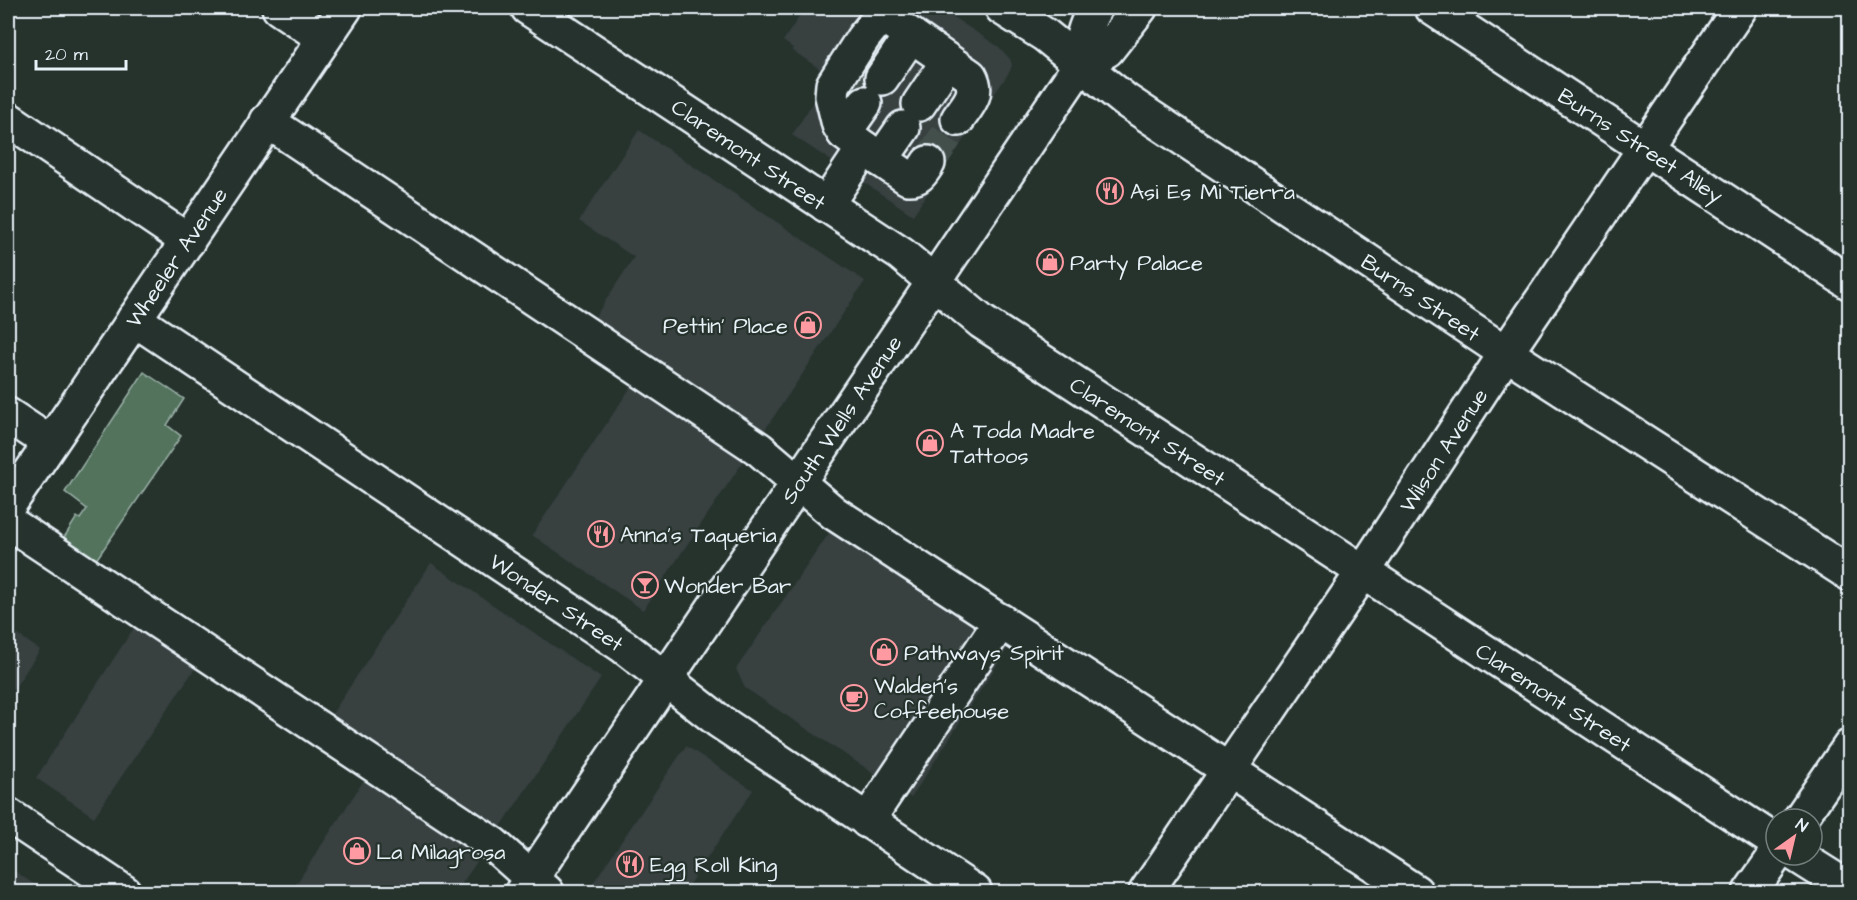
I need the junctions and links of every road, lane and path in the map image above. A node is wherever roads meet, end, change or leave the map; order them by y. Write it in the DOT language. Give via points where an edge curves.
graph roads {
  1 [pos="279,8"];
  2 [pos="345,8"];
  3 [pos="528,8"];
  4 [pos="1002,8"];
  5 [pos="1095,8"];
  6 [pos="1140,8"];
  7 [pos="1432,8"];
  8 [pos="1740,8"];
  9 [pos="894,21"];
  10 [pos="324,38"];
  11 [pos="1080,65"];
  12 [pos="8,119"];
  13 [pos="267,121"];
  14 [pos="890,122"];
  15 [pos="1645,148"];
  16 [pos="826,205"];
  17 [pos="188,240"];
  18 [pos="934,282"];
  19 [pos="1850,283"];
  20 [pos="134,319"];
  21 [pos="1506,353"];
  22 [pos="8,415"];
  23 [pos="50,443"];
  24 [pos="798,483"];
  25 [pos="8,506"];
  26 [pos="8,522"];
  27 [pos="1363,572"];
  28 [pos="1850,574"];
  29 [pos="1001,621"];
  30 [pos="666,680"];
  31 [pos="1850,746"];
  32 [pos="1229,770"];
  33 [pos="1808,807"];
  34 [pos="8,815"];
  35 [pos="867,821"];
  36 [pos="1764,834"];
  37 [pos="1768,867"];
  38 [pos="1815,867"];
  39 [pos="533,888"];
  40 [pos="1850,889"];
  41 [pos="124,892"];
  42 [pos="975,892"];
  43 [pos="1146,892"];
  44 [pos="1416,892"];
  45 [pos="1750,892"];
  1 -- 10 [label="street"];
  2 -- 10 [label="street, Wheeler Avenue"];
  3 -- 16 [label="street, Claremont Street"];
  4 -- 11 [label="street, Burns Street" via="1045,35"];
  5 -- 11 [label="street" via="1080,42"];
  6 -- 11 [label="street, South Wells Avenue" via="1107,50"];
  7 -- 15 [label="street, Burns Street Alley"];
  8 -- 15 [label="street, Wilson Avenue"];
  9 -- 14 [label="street"];
  9 -- 14 [label="street" via="836,78 832,96"];
  9 -- 14 [label="street" via="957,67"];
  10 -- 13 [label="street, Wheeler Avenue"];
  11 -- 18 [label="street, South Wells Avenue"];
  11 -- 21 [label="street, Burns Street" via="1125,100"];
  12 -- 17 [label="street"];
  13 -- 17 [label="street, Wheeler Avenue"];
  13 -- 24 [label="street" via="759,448"];
  14 -- 16 [label="street"];
  15 -- 19 [label="street, Burns Street Alley"];
  15 -- 21 [label="street, Wilson Avenue"];
  16 -- 18 [label="street, Claremont Street" via="901,254"];
  17 -- 20 [label="street, Wheeler Avenue"];
  18 -- 24 [label="street, South Wells Avenue"];
  18 -- 27 [label="street, Claremont Street" via="982,322"];
  20 -- 23 [label="street, Wheeler Avenue"];
  20 -- 30 [label="street, Wonder Street" via="622,645"];
  21 -- 27 [label="street, Wilson Avenue"];
  21 -- 28 [label="street, Burns Street"];
  22 -- 23 [label="street"];
  23 -- 25 [label="street, Wheeler Avenue"];
  24 -- 29 [label="street" via="834,513"];
  24 -- 30 [label="street, South Wells Avenue"];
  26 -- 39 [label="street" via="493,844"];
  27 -- 32 [label="street, Wilson Avenue"];
  27 -- 36 [label="street, Claremont Street"];
  29 -- 32 [label="street"];
  29 -- 35 [label="street"];
  30 -- 35 [label="street, Wonder Street" via="719,721"];
  30 -- 39 [label="street, South Wells Avenue"];
  31 -- 33 [label="street"];
  32 -- 43 [label="street, Wilson Avenue"];
  32 -- 44 [label="street"];
  34 -- 41 [label="street"];
  35 -- 42 [label="street, Wonder Street"];
  37 -- 45 [label="street"];
  38 -- 40 [label="street"];
}
